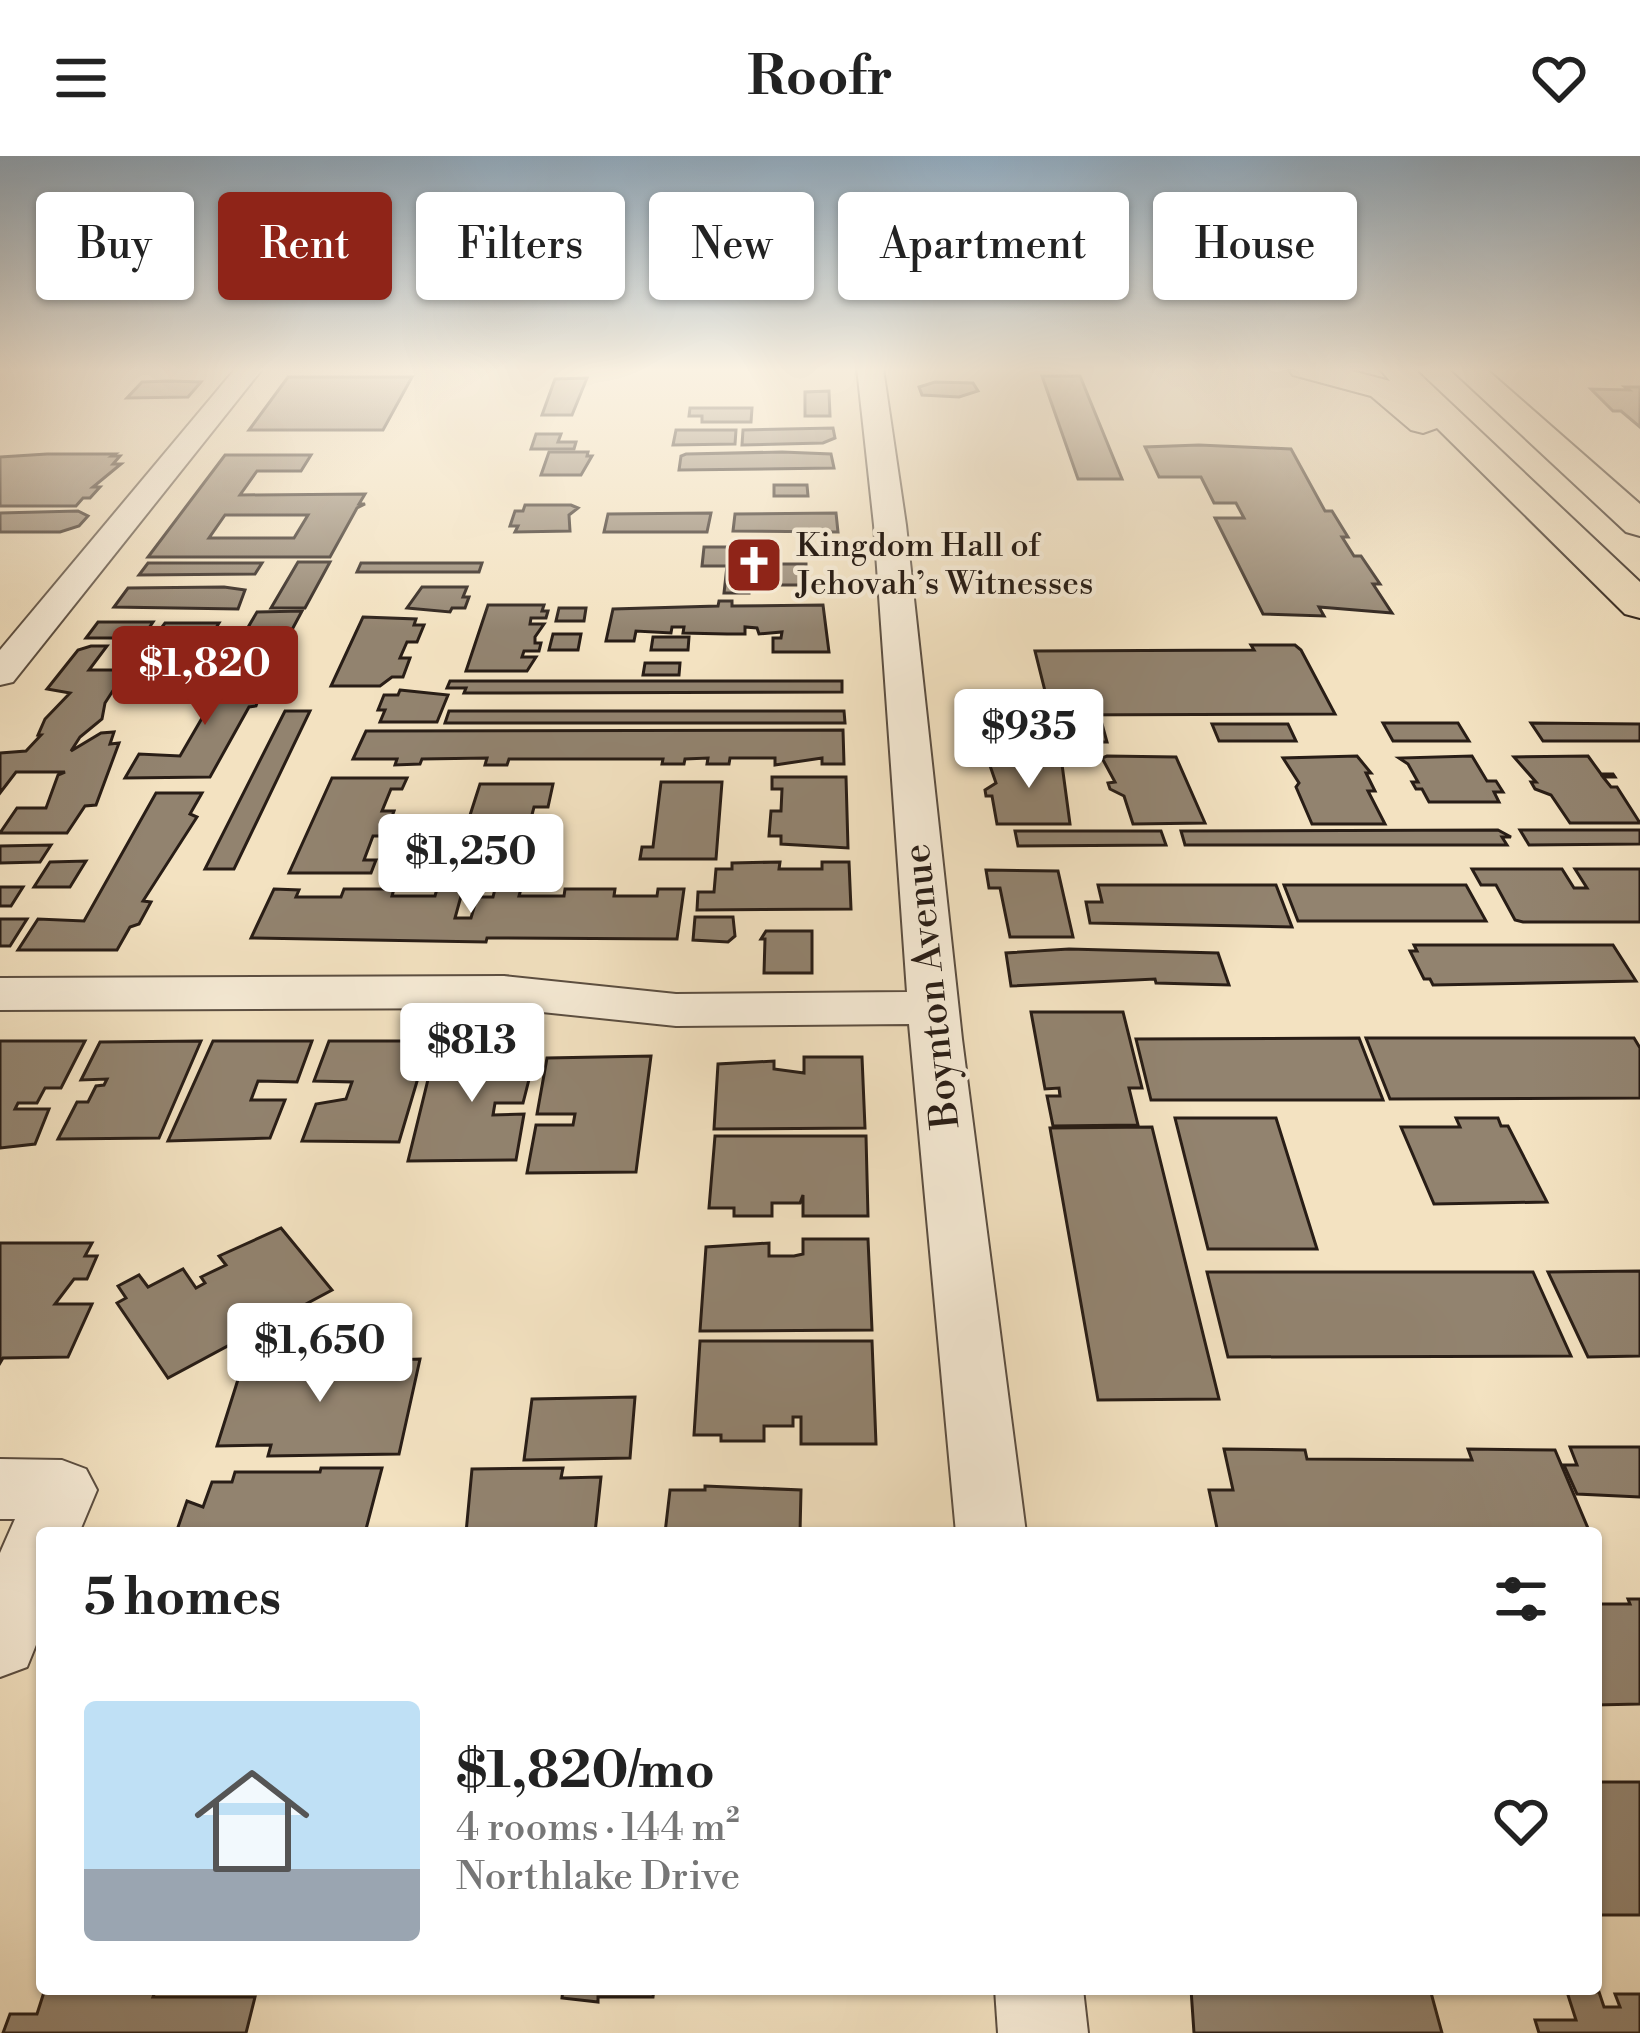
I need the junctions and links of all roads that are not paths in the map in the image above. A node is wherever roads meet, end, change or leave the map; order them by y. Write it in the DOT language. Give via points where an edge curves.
graph roads {
  1 [pos="178,456"];
  2 [pos="881,456"];
  3 [pos="1460,456"];
  4 [pos="1485,456"];
  5 [pos="1564,456"];
  6 [pos="1585,456"];
  7 [pos="1587,476"];
  8 [pos="1527,496"];
  9 [pos="1640,524"];
  10 [pos="1640,605"];
  11 [pos="0,674"];
  12 [pos="0,994"];
  13 [pos="933,1008"];
  14 [pos="37,1512"];
  15 [pos="990,1527"];
  16 [pos="0,1642"];
  17 [pos="1040,1995"];
  18 [pos="1043,2033"];
  1 -- 11 [label="street"];
  2 -- 13 [label="street, Boynton Avenue"];
  3 -- 8 [label="highway"];
  4 -- 8 [label="highway"];
  5 -- 7 [label="highway"];
  6 -- 7 [label="highway"];
  7 -- 9 [label="highway"];
  8 -- 10 [label="highway"];
  12 -- 13 [label="street" via="503,992 676,1010"];
  13 -- 15 [label="street, Boynton Avenue"];
  14 -- 16 [label="street"];
  17 -- 18 [label="street"];
}
